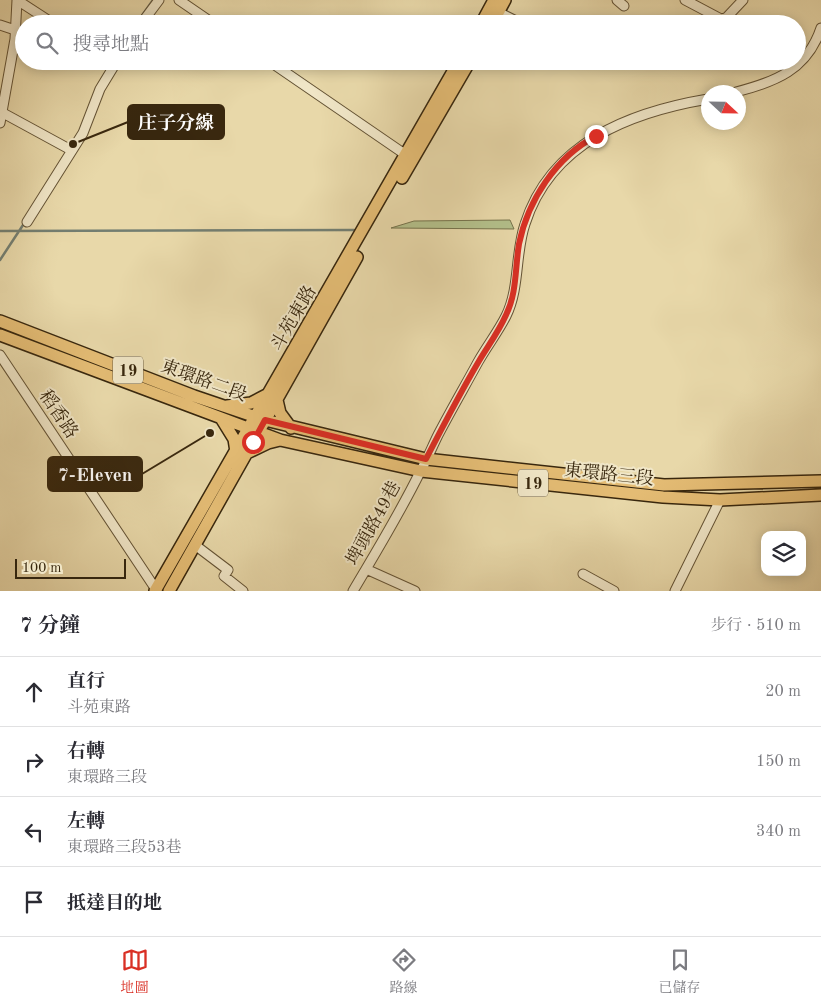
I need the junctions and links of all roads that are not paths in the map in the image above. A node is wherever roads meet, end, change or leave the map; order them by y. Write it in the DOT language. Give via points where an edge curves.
graph roads {
  1 [pos="17,0"];
  2 [pos="158,0"];
  3 [pos="179,0"];
  4 [pos="494,0"];
  5 [pos="505,0"];
  6 [pos="685,0"];
  7 [pos="743,0"];
  8 [pos="498,12"];
  9 [pos="16,15"];
  10 [pos="40,15"];
  11 [pos="147,15"];
  12 [pos="201,15"];
  13 [pos="486,15"];
  14 [pos="496,15"];
  15 [pos="504,15"];
  16 [pos="711,15"];
  17 [pos="729,15"];
  18 [pos="0,25"];
  19 [pos="821,28"];
  20 [pos="15,35"];
  21 [pos="806,56"];
  22 [pos="112,70"];
  23 [pos="282,70"];
  24 [pos="454,70"];
  25 [pos="465,70"];
  26 [pos="791,70"];
  27 [pos="746,89"];
  28 [pos="701,101"];
  29 [pos="3,113"];
  30 [pos="0,123"];
  31 [pos="71,150"];
  32 [pos="406,155"];
  33 [pos="26,222"];
  34 [pos="0,321"];
  35 [pos="0,335"];
  36 [pos="0,355"];
  37 [pos="274,396"];
  38 [pos="225,406"];
  39 [pos="222,418"];
  40 [pos="261,419"];
  41 [pos="291,428"];
  42 [pos="254,430"];
  43 [pos="280,440"];
  44 [pos="242,452"];
  45 [pos="426,459"];
  46 [pos="421,471"];
  47 [pos="821,481"];
  48 [pos="821,494"];
  49 [pos="720,500"];
  50 [pos="195,545"];
  51 [pos="366,569"];
  52 [pos="583,574"];
  53 [pos="156,590"];
  54 [pos="168,591"];
  55 [pos="243,591"];
  56 [pos="353,591"];
  57 [pos="414,591"];
  58 [pos="614,591"];
  59 [pos="675,591"];
  1 -- 9 [label="street"];
  1 -- 10 [label="street"];
  2 -- 11 [label="street"];
  3 -- 12 [label="street"];
  4 -- 13 [label="main road"];
  5 -- 8 [label="main road"];
  6 -- 16 [label="street"];
  7 -- 17 [label="street"];
  8 -- 14 [label="main road"];
  8 -- 15 [label="street"];
  18 -- 20 [label="street"];
  19 -- 21 [label="street"];
  20 -- 29 [label="street"];
  22 -- 31 [label="street" via="100,89 83,133"];
  23 -- 32 [label="street"];
  24 -- 32 [label="main road, 斗苑東路"];
  25 -- 37 [label="main road, 斗苑東路"];
  26 -- 27 [label="street" via="785,76"];
  28 -- 45 [label="street, 埤頭路49巷" via="668,106 610,129 583,143 558,165 524,224 512,300 506,316"];
  29 -- 30 [label="street"];
  29 -- 31 [label="street"];
  31 -- 33 [label="street"];
  32 -- 37 [label="main road, 斗苑東路"];
  34 -- 38 [label="main road, 東環路二段 / 19"];
  35 -- 39 [label="main road, 東環路二段 / 19"];
  36 -- 53 [label="street, 稻香路"];
  37 -- 38 [label="main road"];
  37 -- 40 [label="main road, 斗苑東路"];
  37 -- 41 [label="main road" via="280,413"];
  38 -- 40 [label="main road, 東環路二段 / 19"];
  39 -- 42 [label="main road, 東環路二段 / 19"];
  39 -- 44 [label="main road"];
  40 -- 41 [label="main road, 東環路三段 / 19"];
  40 -- 42 [label="main road, 斗苑東路"];
  41 -- 45 [label="main road, 東環路三段 / 19"];
  42 -- 43 [label="main road, 東環路三段 / 19"];
  42 -- 44 [label="main road, 斗苑東路"];
  43 -- 44 [label="main road"];
  43 -- 46 [label="main road, 東環路三段 / 19"];
  44 -- 50 [label="main road, 斗苑東路"];
  44 -- 53 [label="main road, 斗苑東路"];
  45 -- 46 [label="street, 埤頭路49巷"];
  45 -- 47 [label="main road, 東環路三段 / 19" via="664,485"];
  46 -- 49 [label="main road, 東環路三段 / 19" via="663,497"];
  46 -- 51 [label="street, 埤頭路49巷"];
  48 -- 49 [label="main road, 東環路三段 / 19"];
  49 -- 59 [label="street"];
  50 -- 54 [label="main road, 斗苑東路"];
  50 -- 55 [label="street" via="228,570 224,576"];
  51 -- 56 [label="street, 埤頭路49巷"];
  51 -- 57 [label="street"];
  52 -- 58 [label="street"];
}
